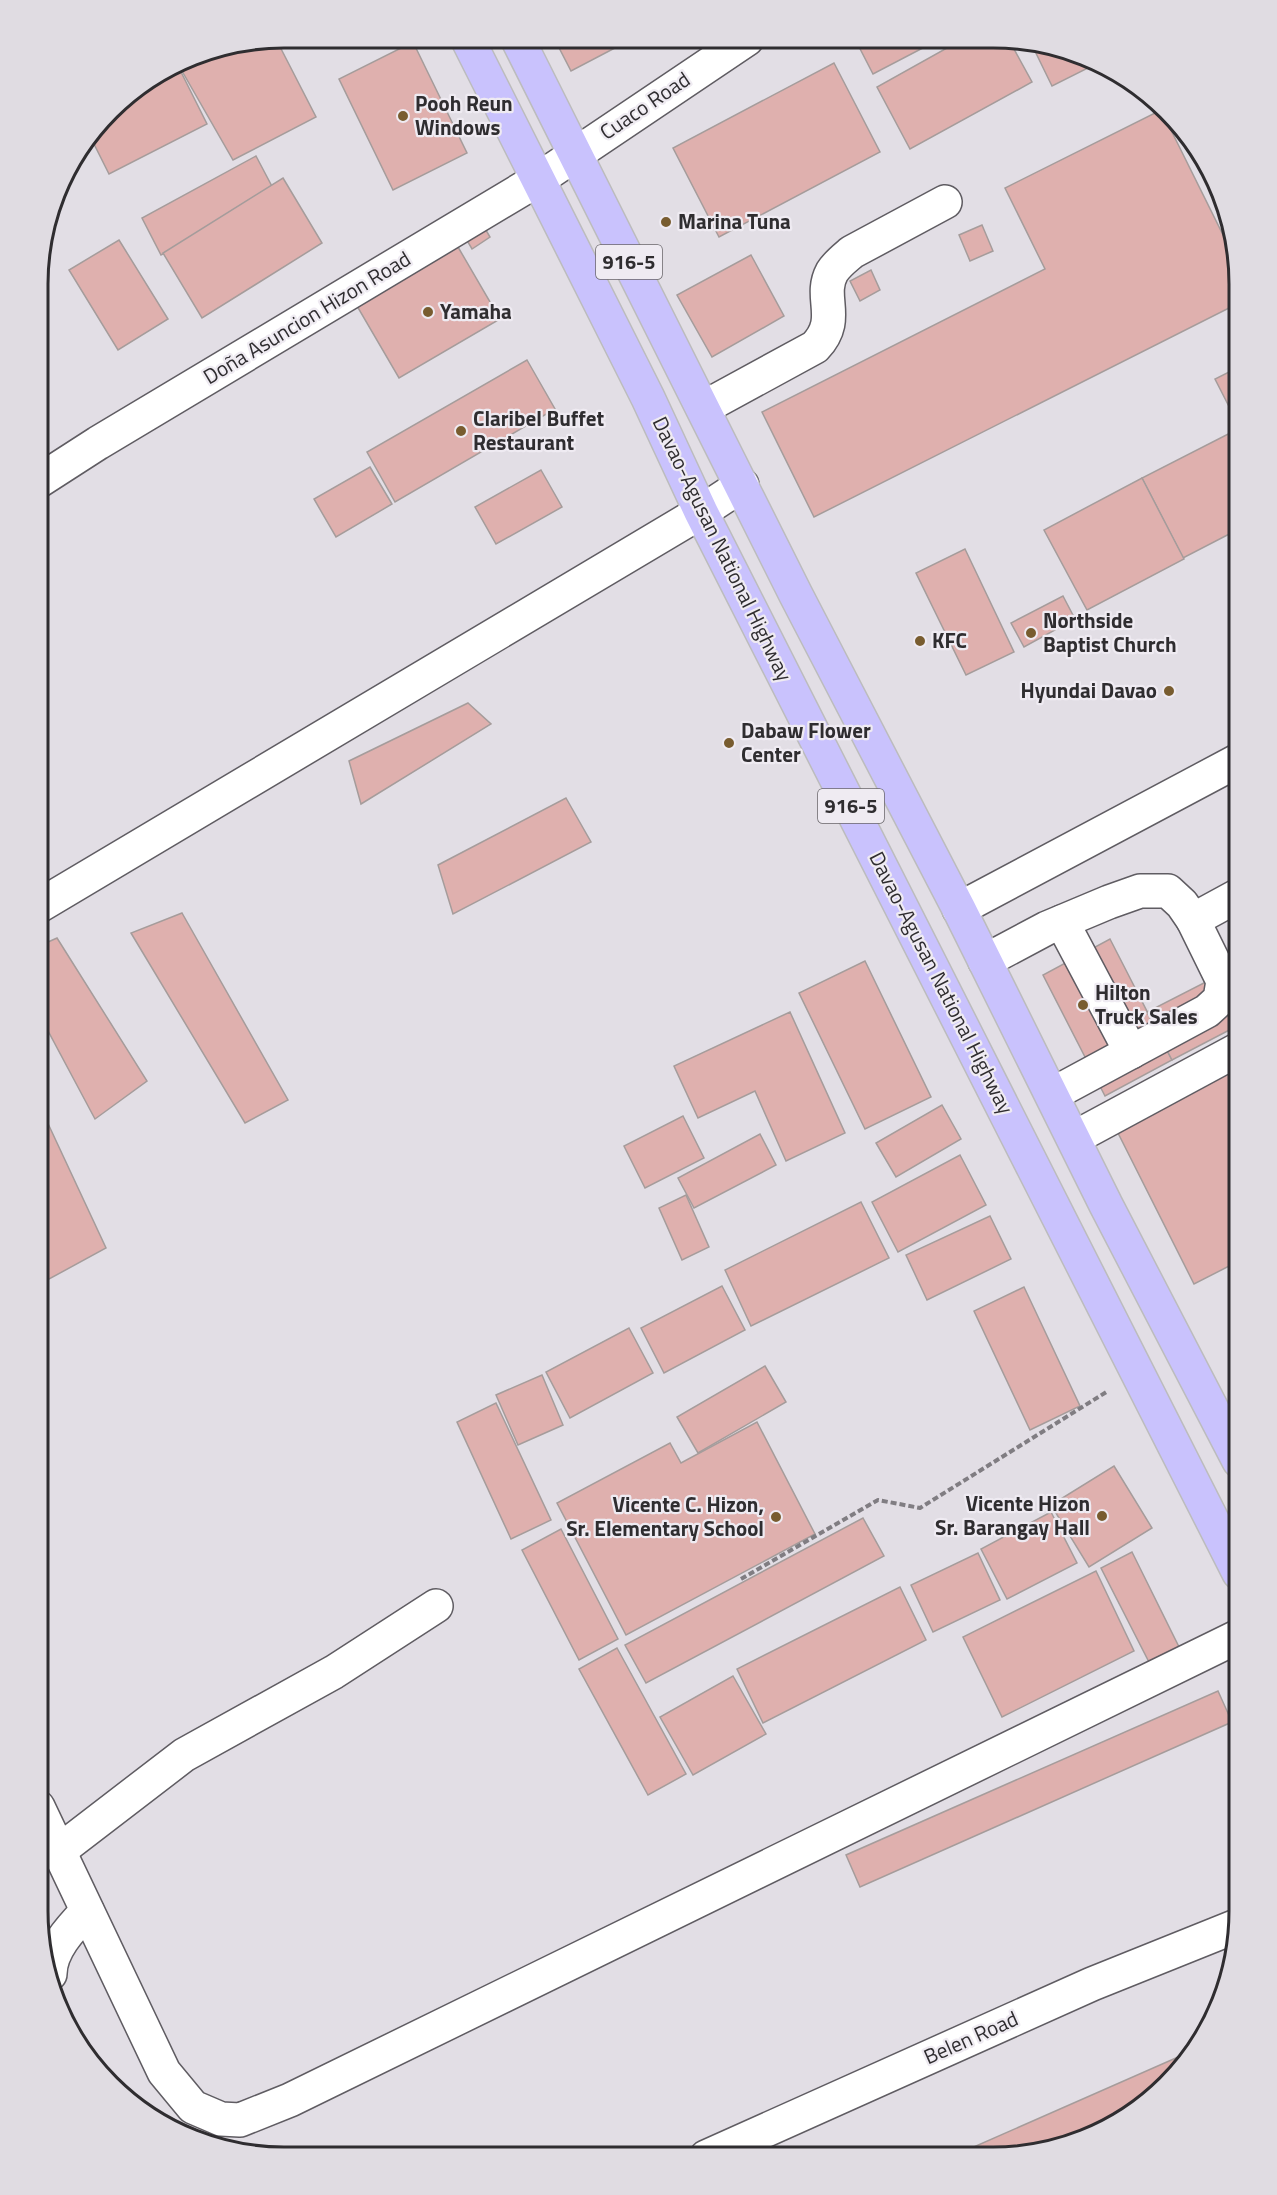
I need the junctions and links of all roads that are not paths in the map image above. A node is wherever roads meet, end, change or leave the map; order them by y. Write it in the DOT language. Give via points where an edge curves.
graph roads {
  1 [pos="472,48"];
  2 [pos="522,48"];
  3 [pos="733,48"];
  4 [pos="574,154"];
  5 [pos="539,179"];
  6 [pos="945,202"];
  7 [pos="703,408"];
  8 [pos="48,475"];
  9 [pos="742,485"];
  10 [pos="701,512"];
  11 [pos="1229,765"];
  12 [pos="1229,900"];
  13 [pos="48,901"];
  14 [pos="959,909"];
  15 [pos="1193,920"];
  16 [pos="1062,922"];
  17 [pos="985,962"];
  18 [pos="1131,1052"];
  19 [pos="1229,1054"];
  20 [pos="1053,1094"];
  21 [pos="1074,1138"];
  22 [pos="1229,1442"];
  23 [pos="1229,1553"];
  24 [pos="436,1606"];
  25 [pos="1229,1641"];
  26 [pos="48,1828"];
  27 [pos="59,1851"];
  28 [pos="87,1911"];
  29 [pos="1228,1930"];
  30 [pos="53,1959"];
  31 [pos="728,2147"];
  1 -- 5 [label="main road, Davao-Agusan National Highway / 916-5"];
  2 -- 4 [label="main road, 916-5"];
  3 -- 4 [label="street, Cuaco Road"];
  4 -- 5 [label="street, Doña Asuncion Hizon Road"];
  4 -- 7 [label="main road, 916-5"];
  5 -- 8 [label="street, Doña Asuncion Hizon Road"];
  5 -- 10 [label="main road, Davao-Agusan National Highway / 916-5"];
  6 -- 7 [label="street" via="840,262 831,273 829,284 829,323 815,347"];
  7 -- 9 [label="main road, 916-5"];
  9 -- 10 [label="street"];
  9 -- 14 [label="main road, 916-5"];
  10 -- 13 [label="street"];
  10 -- 23 [label="main road, Davao-Agusan National Highway / 916-5"];
  11 -- 14 [label="street"];
  12 -- 15 [label="street"];
  14 -- 17 [label="main road, 916-5"];
  15 -- 16 [label="street" via="1167,891 1140,891"];
  15 -- 18 [label="street" via="1223,981 1220,999 1207,1011"];
  16 -- 17 [label="street"];
  16 -- 18 [label="street"];
  17 -- 20 [label="main road, 916-5"];
  18 -- 20 [label="street"];
  19 -- 21 [label="street"];
  20 -- 21 [label="main road, 916-5"];
  21 -- 22 [label="main road, 916-5"];
  24 -- 27 [label="street" via="333,1672 184,1755"];
  25 -- 28 [label="street" via="290,2100 240,2120 221,2119 193,2107 164,2072"];
  26 -- 27 [label="street"];
  27 -- 28 [label="street"];
  28 -- 30 [label="street" via="66,1934"];
  29 -- 31 [label="street, Belen Road" via="1092,1984"];
}
